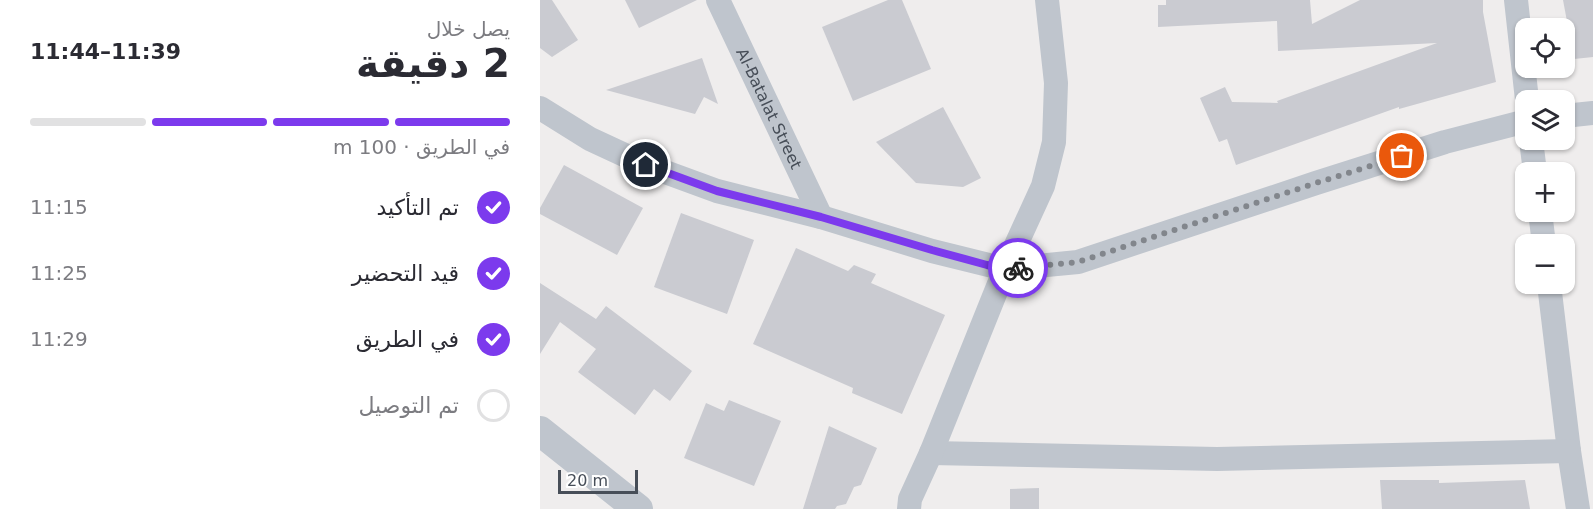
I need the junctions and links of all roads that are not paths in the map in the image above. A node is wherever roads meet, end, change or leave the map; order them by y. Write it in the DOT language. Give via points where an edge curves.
graph roads {
  1 [pos="718,0"];
  2 [pos="1047,0"];
  3 [pos="1516,0"];
  4 [pos="1526,90"];
  5 [pos="540,108"];
  6 [pos="1593,113"];
  7 [pos="1575,115"];
  8 [pos="1515,124"];
  9 [pos="821,217"];
  10 [pos="1005,269"];
  11 [pos="1550,294"];
  12 [pos="540,431"];
  13 [pos="1569,451"];
  14 [pos="931,453"];
  15 [pos="630,505"];
  16 [pos="905,506"];
  17 [pos="1578,509"];
  1 -- 9 [label="street, Al-Batalat Street"];
  2 -- 10 [label="street" via="1056,83 1054,142 1043,186"];
  3 -- 4 [label="street"];
  5 -- 9 [label="street" via="590,139 657,168 717,191"];
  6 -- 7 [label="street"];
  8 -- 10 [label="street" via="1445,142 1078,262"];
  9 -- 10 [label="street"];
  10 -- 14 [label="street"];
  11 -- 13 [label="street"];
  12 -- 15 [label="street"];
  13 -- 14 [label="street" via="1217,459"];
  13 -- 17 [label="street"];
  14 -- 16 [label="street"];
}
